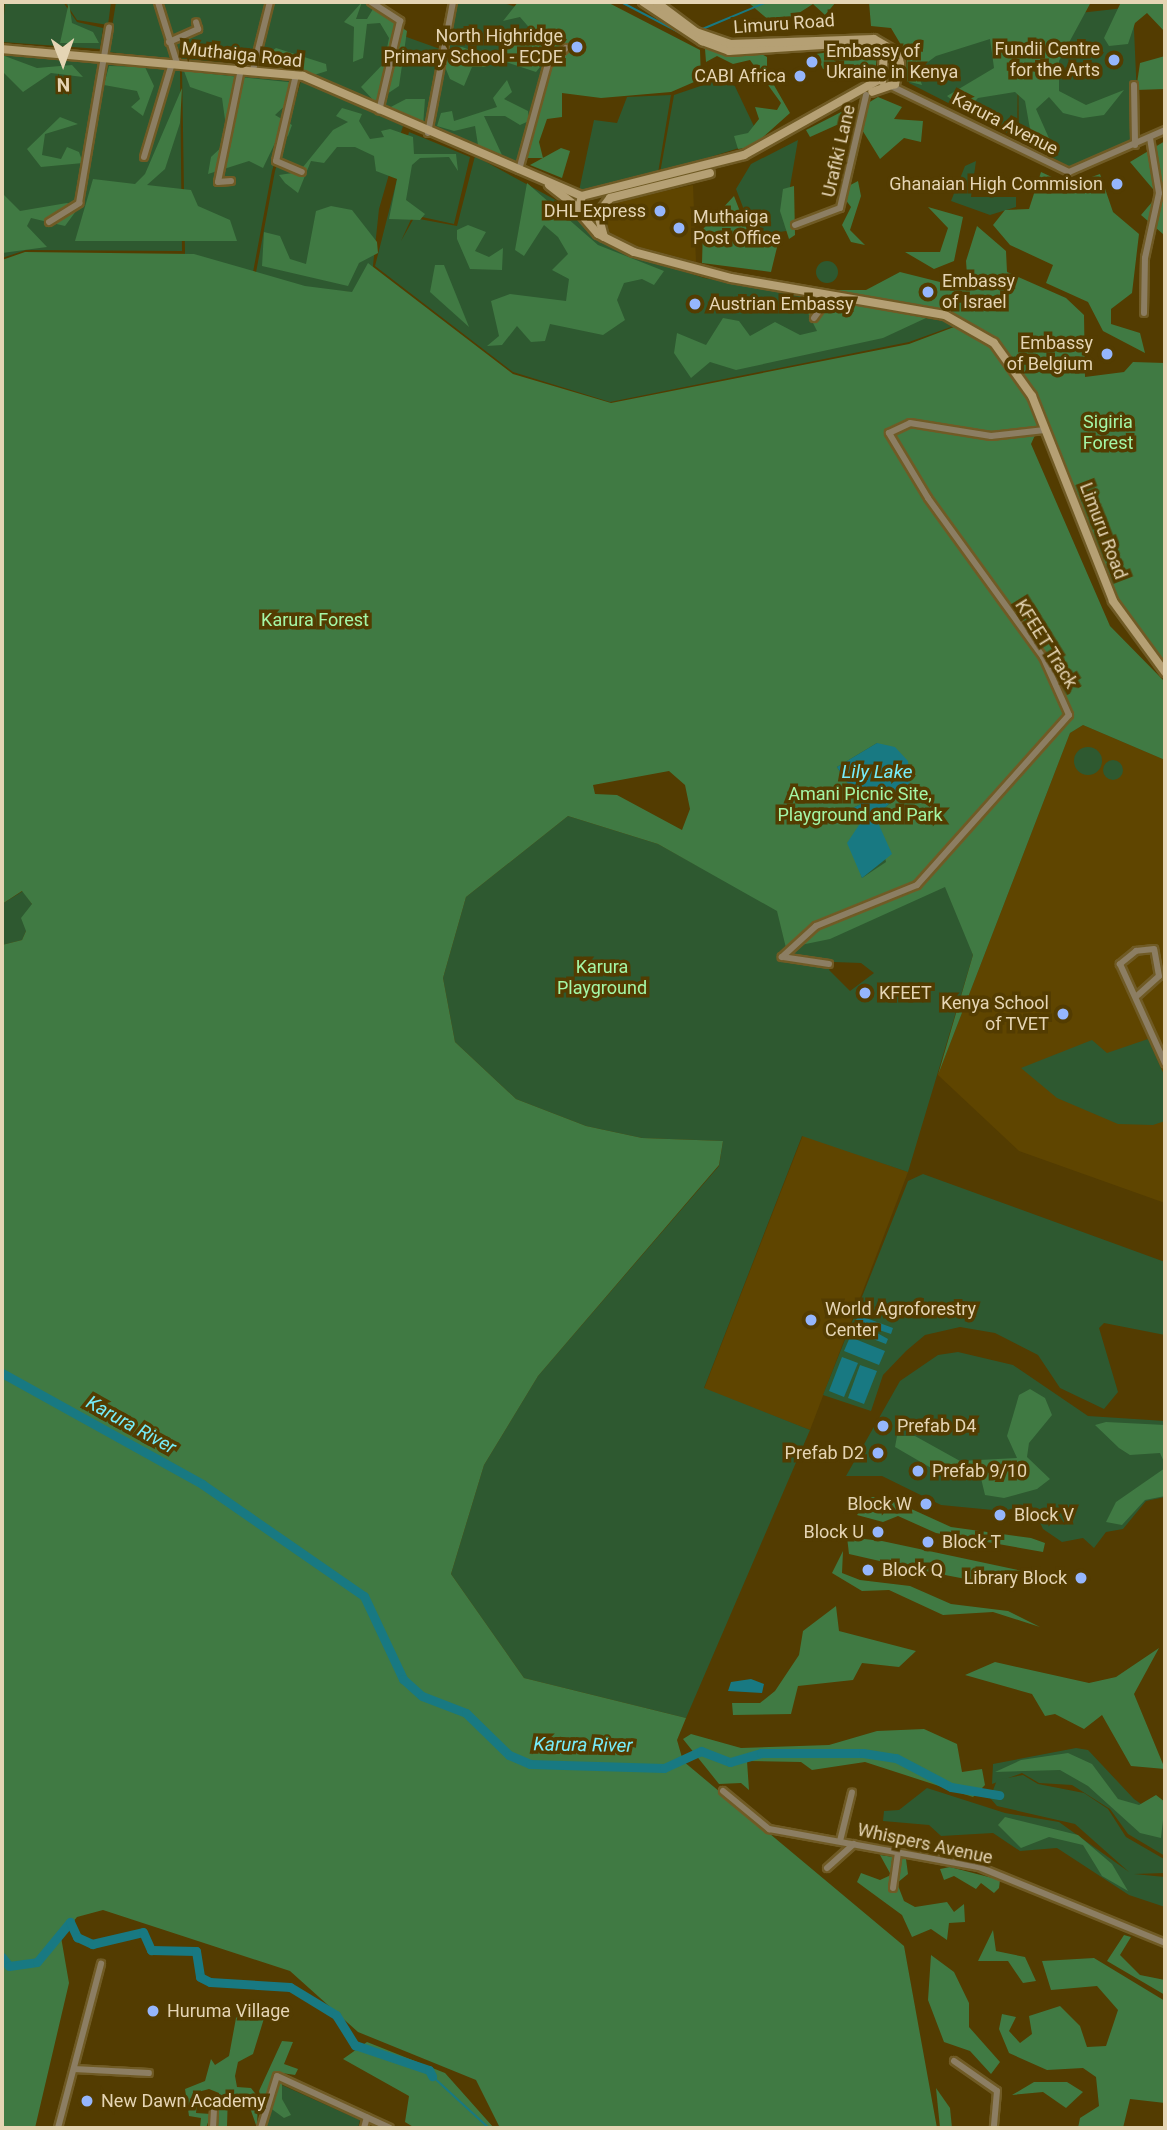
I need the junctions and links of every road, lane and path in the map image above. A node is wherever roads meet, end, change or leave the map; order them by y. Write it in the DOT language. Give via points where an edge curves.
graph roads {
  1 [pos="158,2"];
  2 [pos="270,2"];
  3 [pos="371,2"];
  4 [pos="453,2"];
  5 [pos="643,2"];
  6 [pos="656,2"];
  7 [pos="197,22"];
  8 [pos="110,28"];
  9 [pos="690,30"];
  10 [pos="169,42"];
  11 [pos="2,48"];
  12 [pos="566,48"];
  13 [pos="103,57"];
  14 [pos="174,63"];
  15 [pos="241,69"];
  16 [pos="254,70"];
  17 [pos="296,75"];
  18 [pos="889,80"];
  19 [pos="1134,85"];
  20 [pos="866,95"];
  21 [pos="379,111"];
  22 [pos="1165,130"];
  23 [pos="428,133"];
  24 [pos="1150,138"];
  25 [pos="1135,145"];
  26 [pos="144,157"];
  27 [pos="519,170"];
  28 [pos="302,172"];
  29 [pos="542,180"];
  30 [pos="231,181"];
  31 [pos="592,194"];
  32 [pos="582,196"];
  33 [pos="577,207"];
  34 [pos="599,210"];
  35 [pos="583,216"];
  36 [pos="49,222"];
  37 [pos="795,225"];
  38 [pos="608,242"];
  39 [pos="829,297"];
  40 [pos="1144,313"];
  41 [pos="814,318"];
  42 [pos="1045,430"];
  43 [pos="1165,672"];
  44 [pos="829,964"];
  45 [pos="1138,995"];
  46 [pos="1165,1063"];
  47 [pos="723,1791"];
  48 [pos="852,1792"];
  49 [pos="840,1841"];
  50 [pos="854,1844"];
  51 [pos="898,1852"];
  52 [pos="827,1868"];
  53 [pos="893,1888"];
  54 [pos="1165,1942"];
  55 [pos="101,1964"];
  56 [pos="954,2061"];
  57 [pos="74,2069"];
  58 [pos="149,2073"];
  59 [pos="214,2110"];
  60 [pos="367,2117"];
  61 [pos="58,2128"];
  62 [pos="213,2128"];
  63 [pos="262,2128"];
  64 [pos="365,2128"];
  65 [pos="390,2128"];
  66 [pos="994,2128"];
  1 -- 10 [label="street"];
  2 -- 16 [label="street"];
  3 -- 21 [label="street" via="400,21"];
  4 -- 23 [label="street"];
  5 -- 9 [label="main road"];
  6 -- 9 [label="main road, Limuru Road"];
  7 -- 10 [label="street" via="198,29"];
  8 -- 13 [label="street"];
  9 -- 18 [label="main road" via="738,52 869,42 884,53"];
  9 -- 18 [label="main road, Limuru Road" via="741,45 868,37 898,53"];
  10 -- 14 [label="street"];
  11 -- 13 [label="main road, Muthaiga Road"];
  12 -- 27 [label="street" via="548,64"];
  13 -- 14 [label="main road, Muthaiga Road"];
  13 -- 36 [label="street" via="79,203"];
  14 -- 15 [label="main road, Muthaiga Road"];
  14 -- 26 [label="street"];
  15 -- 16 [label="main road, Muthaiga Road"];
  15 -- 30 [label="street" via="218,182"];
  16 -- 17 [label="main road, Muthaiga Road"];
  17 -- 21 [label="main road, Muthaiga Road"];
  17 -- 28 [label="street" via="276,161"];
  18 -- 20 [label="main road"];
  18 -- 25 [label="street, Karura Avenue" via="1069,172"];
  18 -- 31 [label="main road" via="744,155"];
  19 -- 25 [label="street"];
  20 -- 34 [label="main road" via="726,167 615,196"];
  20 -- 37 [label="street, Urafiki Lane" via="840,208"];
  21 -- 23 [label="main road, Muthaiga Road"];
  22 -- 24 [label="street, Karura Avenue"];
  23 -- 27 [label="main road, Muthaiga Road"];
  24 -- 25 [label="street, Karura Avenue"];
  24 -- 40 [label="street" via="1159,193 1146,258"];
  27 -- 29 [label="main road, Muthaiga Road"];
  29 -- 32 [label="main road, Muthaiga Road"];
  29 -- 33 [label="main road, Muthaiga Road"];
  31 -- 32 [label="main road"];
  31 -- 34 [label="main road"];
  32 -- 33 [label="main road"];
  33 -- 35 [label="main road, Limuru Road"];
  34 -- 35 [label="main road"];
  34 -- 38 [label="main road"];
  35 -- 38 [label="main road, Limuru Road"];
  38 -- 39 [label="main road, Limuru Road" via="731,278"];
  39 -- 41 [label="street"];
  39 -- 42 [label="main road, Limuru Road" via="945,315 973,328 1004,352"];
  42 -- 43 [label="main road, Limuru Road" via="1113,601"];
  42 -- 44 [label="street, KFEET Track" via="991,436 910,423 889,433 928,498 1042,657 1069,715 917,885 816,926 782,957"];
  45 -- 45 [label="street" via="1158,979 1160,960 1154,949 1136,951 1121,960 1121,970"];
  45 -- 46 [label="street"];
  47 -- 49 [label="street, Whispers Avenue" via="769,1829"];
  48 -- 49 [label="street"];
  49 -- 50 [label="street, Whispers Avenue"];
  50 -- 51 [label="street, Whispers Avenue"];
  50 -- 52 [label="street"];
  51 -- 53 [label="street"];
  51 -- 54 [label="street, Whispers Avenue" via="996,1872"];
  55 -- 57 [label="street"];
  56 -- 66 [label="street" via="999,2094"];
  57 -- 58 [label="street"];
  57 -- 61 [label="street"];
  59 -- 62 [label="street"];
  60 -- 63 [label="street" via="276,2076"];
  60 -- 64 [label="street"];
  60 -- 65 [label="street"];
}
